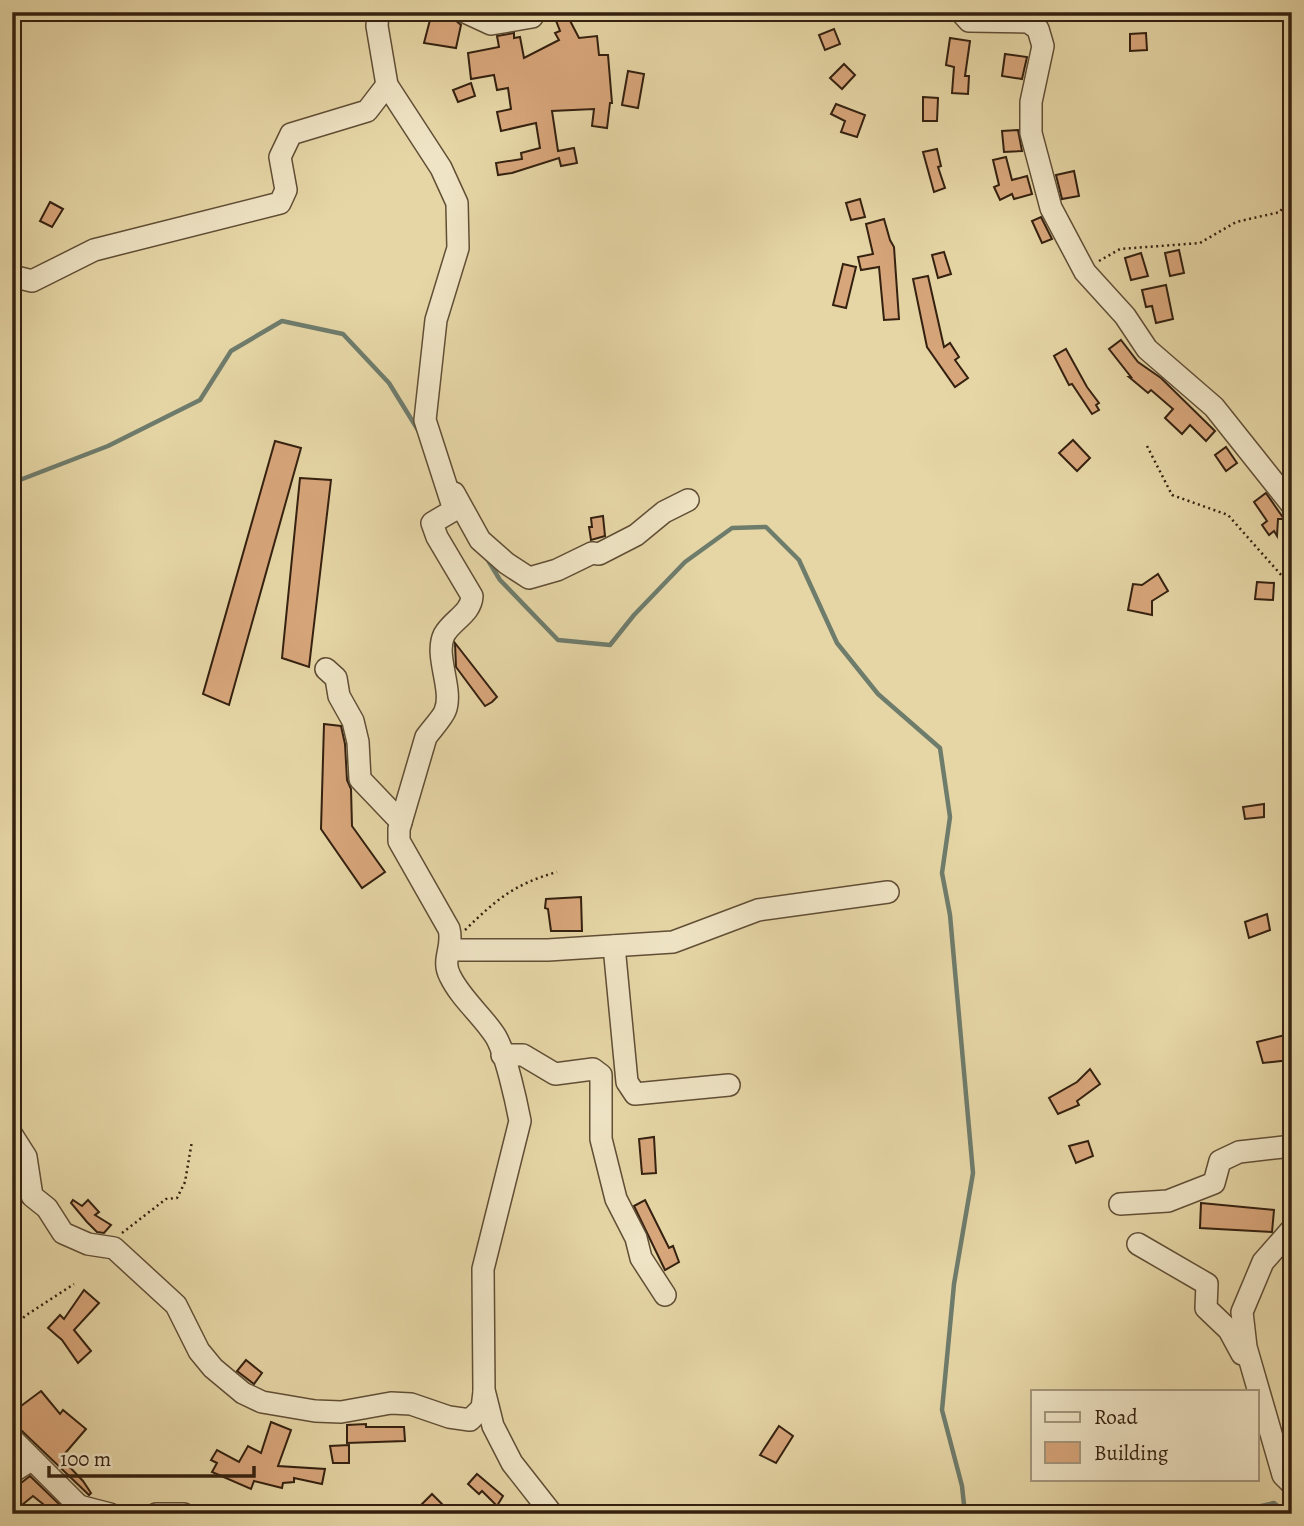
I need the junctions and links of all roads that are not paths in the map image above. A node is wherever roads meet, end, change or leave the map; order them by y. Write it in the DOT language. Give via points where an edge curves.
graph roads {
  1 [pos="378,12"];
  2 [pos="465,12"];
  3 [pos="535,12"];
  4 [pos="961,12"];
  5 [pos="387,85"];
  6 [pos="12,276"];
  7 [pos="437,457"];
  8 [pos="688,500"];
  9 [pos="1292,505"];
  10 [pos="326,669"];
  11 [pos="401,822"];
  12 [pos="888,891"];
  13 [pos="451,946"];
  14 [pos="614,946"];
  15 [pos="502,1055"];
  16 [pos="729,1085"];
  17 [pos="12,1135"];
  18 [pos="1292,1146"];
  19 [pos="1120,1204"];
  20 [pos="1292,1229"];
  21 [pos="1138,1244"];
  22 [pos="665,1294"];
  23 [pos="1254,1388"];
  24 [pos="484,1390"];
  25 [pos="1258,1400"];
  26 [pos="12,1439"];
  27 [pos="31,1460"];
  28 [pos="12,1472"];
  29 [pos="1292,1484"];
  30 [pos="83,1510"];
  31 [pos="110,1514"];
  32 [pos="156,1514"];
  33 [pos="184,1514"];
  34 [pos="552,1514"];
  1 -- 5 [label="street"];
  2 -- 3 [label="street" via="491,24 532,17"];
  4 -- 9 [label="street" via="969,21 1028,22 1038,29 1043,46 1031,102 1031,133 1051,208 1085,272 1125,316 1147,349 1214,407"];
  5 -- 6 [label="street" via="367,111 290,134 279,157 286,190 280,203 94,250 32,281"];
  5 -- 7 [label="street" via="441,168 457,203 458,248 436,320 425,420"];
  7 -- 8 [label="street" via="480,540 529,578 599,554"];
  7 -- 11 [label="street" via="454,510 432,523 472,596 471,605 444,635 445,713 426,737"];
  10 -- 11 [label="street" via="336,678 339,696 353,721 360,779"];
  11 -- 13 [label="street" via="399,841 449,929"];
  12 -- 14 [label="street" via="758,910 673,942"];
  13 -- 14 [label="street" via="548,950"];
  13 -- 15 [label="street" via="446,961 450,976 497,1039"];
  14 -- 16 [label="street" via="627,1083 635,1094"];
  15 -- 22 [label="street" via="523,1055 555,1074 593,1069 601,1075 601,1139 616,1199 641,1258"];
  15 -- 24 [label="street" via="520,1121 483,1269"];
  17 -- 24 [label="street" via="26,1157 32,1196 47,1208 63,1233 114,1248 176,1305 199,1351 243,1393 262,1402 315,1411 411,1404 449,1418 470,1420 482,1408"];
  18 -- 19 [label="street" via="1239,1152 1220,1161 1214,1183 1168,1201"];
  20 -- 23 [label="street" via="1263,1262 1242,1312"];
  21 -- 23 [label="street" via="1207,1284 1206,1308 1229,1330"];
  24 -- 34 [label="street" via="493,1426 512,1463"];
  25 -- 29 [label="street" via="1283,1475"];
  26 -- 27 [label="street"];
  27 -- 28 [label="street"];
  27 -- 30 [label="street"];
  30 -- 31 [label="street"];
  32 -- 33 [label="street"];
}
